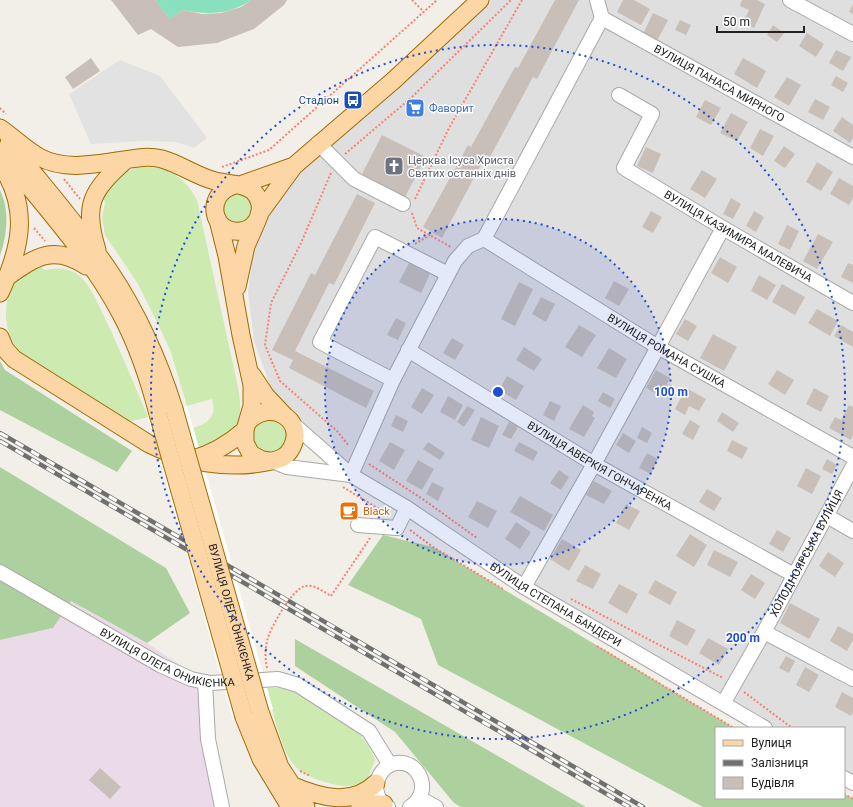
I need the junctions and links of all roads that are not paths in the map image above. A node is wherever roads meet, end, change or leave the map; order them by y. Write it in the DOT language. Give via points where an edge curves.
graph roads {
  1 [pos="480,0"];
  2 [pos="597,0"];
  3 [pos="790,0"];
  4 [pos="602,18"];
  5 [pos="853,34"];
  6 [pos="619,95"];
  7 [pos="0,128"];
  8 [pos="0,132"];
  9 [pos="318,143"];
  10 [pos="0,152"];
  11 [pos="853,157"];
  12 [pos="126,160"];
  13 [pos="0,163"];
  14 [pos="294,166"];
  15 [pos="184,169"];
  16 [pos="237,185"];
  17 [pos="409,204"];
  18 [pos="216,217"];
  19 [pos="258,217"];
  20 [pos="723,228"];
  21 [pos="484,239"];
  22 [pos="97,265"];
  23 [pos="448,274"];
  24 [pos="7,277"];
  25 [pos="0,293"];
  26 [pos="853,303"];
  27 [pos="236,305"];
  28 [pos="0,337"];
  29 [pos="658,347"];
  30 [pos="408,350"];
  31 [pos="248,367"];
  32 [pos="393,380"];
  33 [pos="166,411"];
  34 [pos="288,419"];
  35 [pos="247,426"];
  36 [pos="853,457"];
  37 [pos="192,459"];
  38 [pos="270,461"];
  39 [pos="594,464"];
  40 [pos="853,466"];
  41 [pos="351,475"];
  42 [pos="407,508"];
  43 [pos="827,516"];
  44 [pos="358,525"];
  45 [pos="853,531"];
  46 [pos="0,572"];
  47 [pos="794,575"];
  48 [pos="524,587"];
  49 [pos="764,632"];
  50 [pos="853,679"];
  51 [pos="205,682"];
  52 [pos="724,702"];
  53 [pos="763,727"];
  54 [pos="390,765"];
  55 [pos="376,783"];
  56 [pos="291,785"];
  57 [pos="414,802"];
  58 [pos="386,805"];
  59 [pos="222,807"];
  60 [pos="290,807"];
  61 [pos="306,807"];
  62 [pos="360,807"];
  63 [pos="436,807"];
  1 -- 9 [label="main road" via="394,80"];
  2 -- 4 [label="street"];
  3 -- 5 [label="street"];
  4 -- 11 [label="street, ВУЛИЦЯ ПАНАСА МИРНОГО"];
  4 -- 21 [label="street"];
  6 -- 20 [label="street, ВУЛИЦЯ КАЗИМИРА МАЛЕВИЧА" via="652,114 624,168"];
  7 -- 12 [label="main road" via="33,153 49,161 71,166"];
  8 -- 22 [label="main road"];
  9 -- 14 [label="main road"];
  9 -- 17 [label="street" via="354,179"];
  10 -- 22 [label="main road"];
  12 -- 15 [label="main road" via="139,157 155,158"];
  12 -- 22 [label="main road" via="107,177 93,199 90,224"];
  13 -- 24 [label="main road" via="9,178 20,209 20,238"];
  14 -- 16 [label="main road"];
  14 -- 19 [label="main road"];
  15 -- 16 [label="main road" via="213,181"];
  15 -- 18 [label="main road" via="204,190"];
  16 -- 18 [label="main road" via="220,193 215,203"];
  16 -- 19 [label="main road" via="252,191 256,196 259,201"];
  18 -- 19 [label="main road" via="226,228 237,231 249,228"];
  18 -- 27 [label="main road" via="227,256"];
  19 -- 27 [label="main road" via="242,262"];
  20 -- 26 [label="street, ВУЛИЦЯ КАЗИМИРА МАЛЕВИЧА"];
  20 -- 29 [label="street"];
  21 -- 23 [label="street" via="461,252"];
  21 -- 29 [label="street, ВУЛИЦЯ РОМАНА СУШКА"];
  22 -- 24 [label="main road" via="55,254 28,262"];
  22 -- 33 [label="main road" via="118,286 142,327 156,357"];
  23 -- 30 [label="street"];
  23 -- 32 [label="street" via="375,237 320,342"];
  24 -- 25 [label="main road"];
  27 -- 31 [label="main road"];
  28 -- 37 [label="main road" via="14,359 29,370 149,444 171,455"];
  29 -- 36 [label="street, ВУЛИЦЯ РОМАНА СУШКА"];
  29 -- 39 [label="street"];
  30 -- 32 [label="street"];
  30 -- 39 [label="street, ВУЛИЦЯ АВЕРКІЯ ГОНЧАРЕНКА"];
  31 -- 34 [label="main road" via="262,391"];
  31 -- 35 [label="main road" via="252,393"];
  32 -- 41 [label="street"];
  33 -- 56 [label="main road, ВУЛИЦЯ ОЛЕГА ОНІКІЄНКА, bridge" via="273,751"];
  33 -- 60 [label="main road, ВУЛИЦЯ ОЛЕГА ОНІКІЄНКА, bridge" via="244,717 260,759"];
  34 -- 35 [label="main road" via="268,411 257,414"];
  34 -- 38 [label="main road" via="295,435 292,448 284,457"];
  34 -- 41 [label="street, ВУЛИЦЯ СТЕПАНА БАНДЕРИ"];
  35 -- 37 [label="main road" via="224,447 206,456"];
  35 -- 38 [label="main road" via="245,443 251,454 256,458"];
  37 -- 38 [label="main road" via="233,466"];
  38 -- 41 [label="street, ВУЛИЦЯ СТЕПАНА БАНДЕРИ" via="286,467"];
  39 -- 47 [label="street, ВУЛИЦЯ АВЕРКІЯ ГОНЧАРЕНКА"];
  39 -- 48 [label="street"];
  40 -- 43 [label="street, ХОЛОДНОЯРСЬКА ВУЛИЦЯ"];
  41 -- 42 [label="street, ВУЛИЦЯ СТЕПАНА БАНДЕРИ"];
  42 -- 44 [label="street" via="397,528"];
  42 -- 48 [label="street, ВУЛИЦЯ СТЕПАНА БАНДЕРИ"];
  43 -- 45 [label="street"];
  43 -- 47 [label="street, ХОЛОДНОЯРСЬКА ВУЛИЦЯ"];
  46 -- 51 [label="street, ВУЛИЦЯ ОЛЕГА ОНИКІЄНКА" via="160,665 186,677"];
  47 -- 49 [label="street, ХОЛОДНОЯРСЬКА ВУЛИЦЯ"];
  48 -- 52 [label="street, ВУЛИЦЯ СТЕПАНА БАНДЕРИ"];
  49 -- 50 [label="street"];
  49 -- 52 [label="street, ХОЛОДНОЯРСЬКА ВУЛИЦЯ"];
  51 -- 54 [label="street, ВУЛИЦЯ ОЛЕГА ОНИКІЄНКА" via="273,679 293,682 370,731"];
  51 -- 59 [label="street" via="208,739"];
  52 -- 53 [label="street, ВУЛИЦЯ СТЕПАНА БАНДЕРИ"];
  54 -- 55 [label="street" via="380,772"];
  54 -- 57 [label="street" via="405,764 415,770 422,783"];
  55 -- 56 [label="main road" via="366,792 339,798 320,796"];
  55 -- 58 [label="street" via="377,795"];
  56 -- 61 [label="main road, ВУЛИЦЯ ОЛЕГА ОНІКІЄНКА"];
  57 -- 63 [label="street"];
  58 -- 62 [label="main road" via="371,804"];
}
